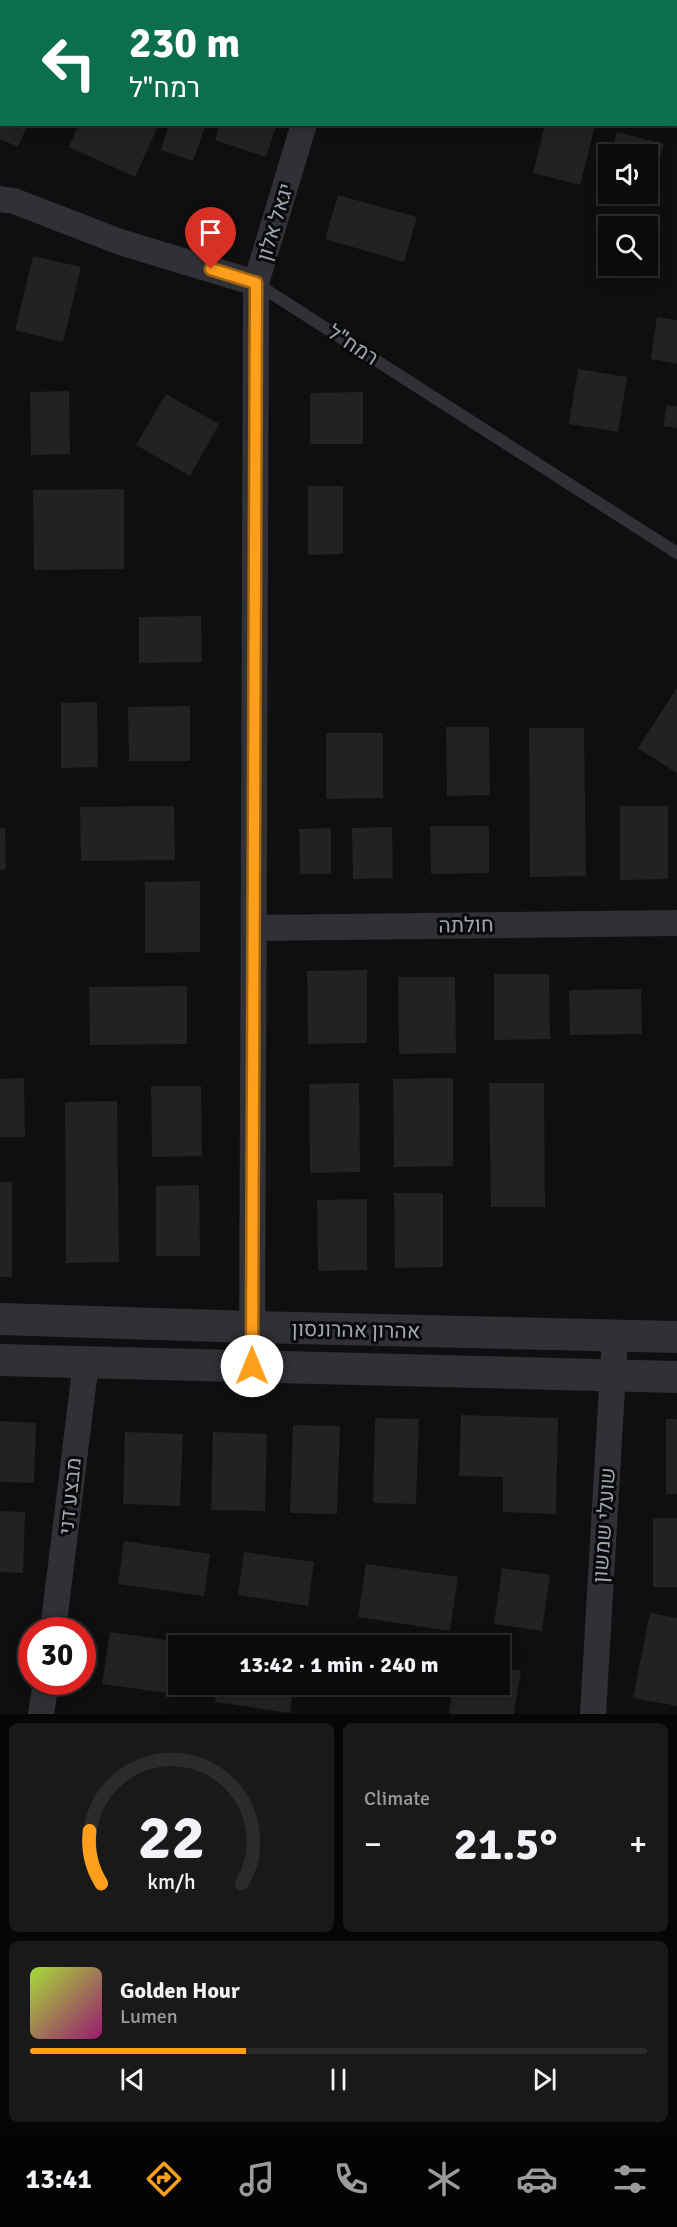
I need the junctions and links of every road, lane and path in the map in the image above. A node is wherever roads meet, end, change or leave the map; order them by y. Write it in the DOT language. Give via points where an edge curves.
graph roads {
  1 [pos="303,126"];
  2 [pos="0,199"];
  3 [pos="256,283"];
  4 [pos="677,553"];
  5 [pos="677,923"];
  6 [pos="254,928"];
  7 [pos="0,1319"];
  8 [pos="252,1327"];
  9 [pos="615,1336"];
  10 [pos="677,1336"];
  11 [pos="0,1360"];
  12 [pos="86,1362"];
  13 [pos="252,1366"];
  14 [pos="614,1375"];
  15 [pos="677,1377"];
  16 [pos="55,1617"];
  17 [pos="44,1695"];
  18 [pos="41,1714"];
  19 [pos="593,1714"];
  1 -- 3 [label="street, יגאל אלון"];
  2 -- 3 [label="street, רמח\"ל" via="120,242"];
  3 -- 4 [label="lane, רמח\"ל"];
  3 -- 6 [label="street, יגאל אלון"];
  5 -- 6 [label="street, חולתה"];
  6 -- 8 [label="street, יגאל אלון"];
  7 -- 8 [label="street, אהרון אהרונסון"];
  8 -- 9 [label="street, אהרון אהרונסון"];
  8 -- 13 [label="street, יגאל אלון"];
  9 -- 10 [label="street, אהרון אהרונסון"];
  9 -- 14 [label="street, שועלי שמשון"];
  11 -- 12 [label="street, אהרון אהרונסון"];
  12 -- 13 [label="street, אהרון אהרונסון"];
  12 -- 16 [label="street, מבצע דני"];
  13 -- 14 [label="street, אהרון אהרונסון"];
  14 -- 15 [label="street, אהרון אהרונסון"];
  14 -- 19 [label="street, שועלי שמשון"];
  17 -- 18 [label="street"];
}
